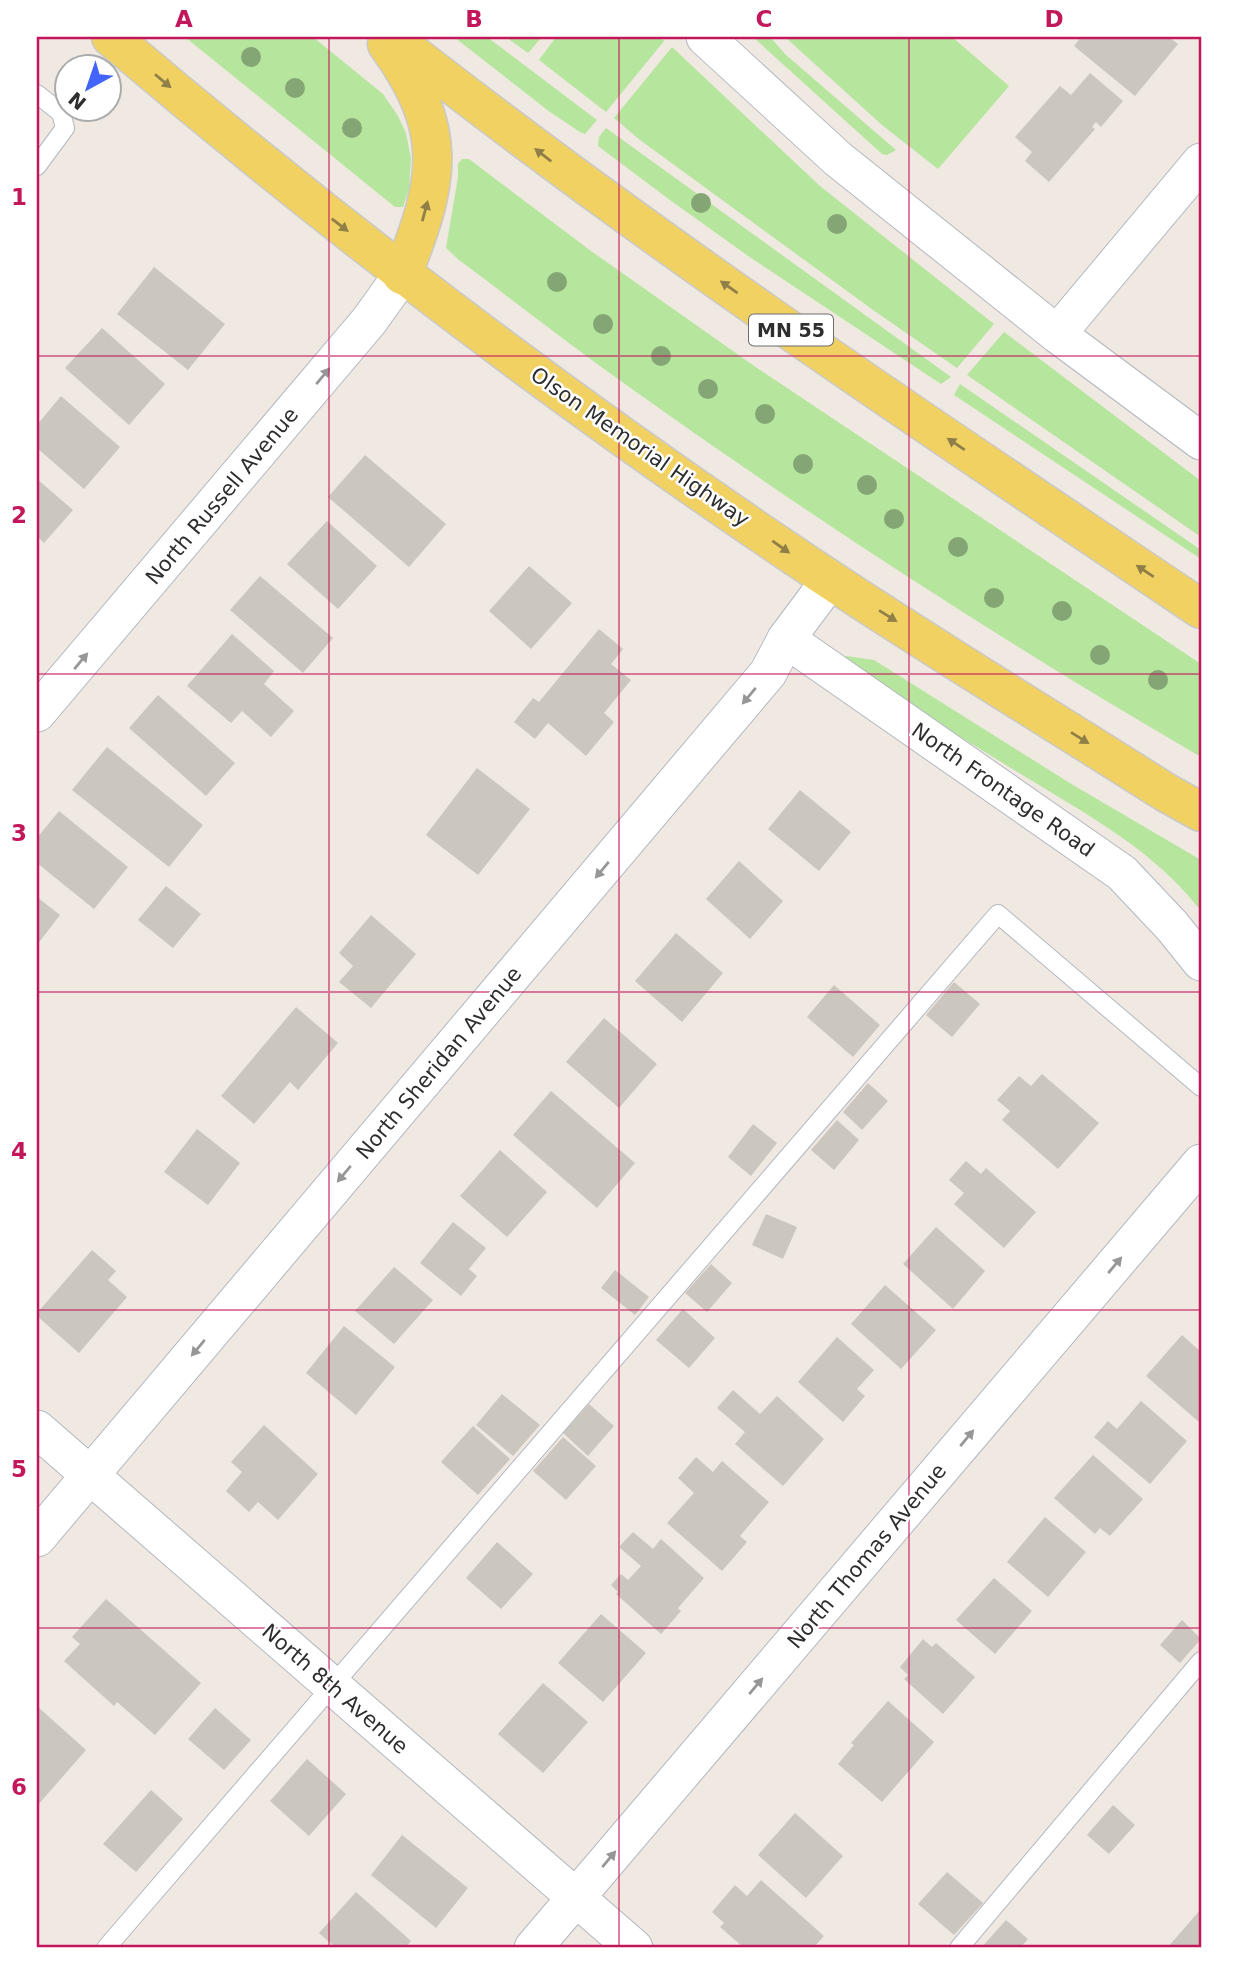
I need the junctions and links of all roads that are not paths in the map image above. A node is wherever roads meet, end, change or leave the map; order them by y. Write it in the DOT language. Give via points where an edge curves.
graph roads {
  1 [pos="111,37"];
  2 [pos="381,37"];
  3 [pos="391,37"];
  4 [pos="705,37"];
  5 [pos="37,94"];
  6 [pos="1201,162"];
  7 [pos="37,166"];
  8 [pos="402,275"];
  9 [pos="1057,334"];
  10 [pos="1201,441"];
  11 [pos="830,580"];
  12 [pos="1201,609"];
  13 [pos="786,639"];
  14 [pos="37,713"];
  15 [pos="1201,812"];
  16 [pos="1201,962"];
  17 [pos="1201,1087"];
  18 [pos="1201,1163"];
  19 [pos="37,1429"];
  20 [pos="91,1474"];
  21 [pos="37,1538"];
  22 [pos="1201,1661"];
  23 [pos="331,1687"];
  24 [pos="575,1899"];
  25 [pos="106,1948"];
  26 [pos="533,1948"];
  27 [pos="634,1948"];
  28 [pos="959,1948"];
  1 -- 8 [label="main road, Olson Memorial Highway, one-way"];
  8 -- 2 [label="main road, one-way" via="420,230 434,166 425,112"];
  12 -- 3 [label="main road, MN 55, one-way" via="920,421 572,176"];
  4 -- 9 [label="street" via="838,159"];
  5 -- 7 [label="lane" via="61,113 65,128"];
  6 -- 9 [label="street"];
  8 -- 11 [label="main road, Olson Memorial Highway, one-way"];
  14 -- 8 [label="street, North Russell Avenue, one-way" via="369,321"];
  9 -- 10 [label="street"];
  11 -- 13 [label="street, North Sheridan Avenue"];
  11 -- 15 [label="main road, Olson Memorial Highway, one-way"];
  13 -- 16 [label="street, North Frontage Road" via="1122,873"];
  13 -- 20 [label="street, North Sheridan Avenue, one-way" via="768,673"];
  17 -- 23 [label="lane" via="998,914"];
  24 -- 18 [label="street, North Thomas Avenue, one-way"];
  19 -- 20 [label="street, North 8th Avenue"];
  20 -- 21 [label="street, North Sheridan Avenue"];
  20 -- 23 [label="street, North 8th Avenue"];
  22 -- 28 [label="lane"];
  23 -- 24 [label="street, North 8th Avenue"];
  23 -- 25 [label="lane"];
  24 -- 26 [label="street, North Thomas Avenue"];
  24 -- 27 [label="street, North 8th Avenue"];
}
